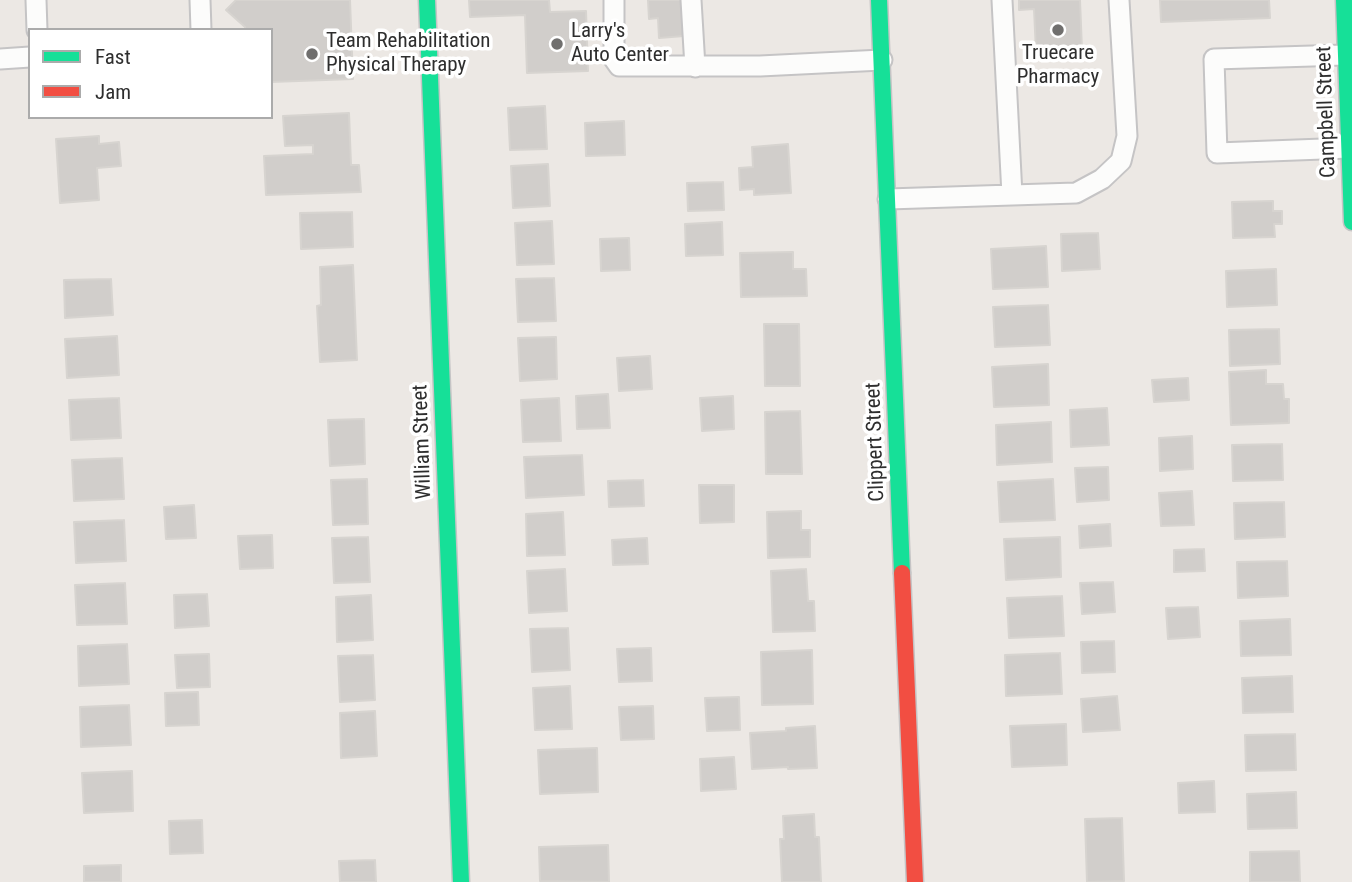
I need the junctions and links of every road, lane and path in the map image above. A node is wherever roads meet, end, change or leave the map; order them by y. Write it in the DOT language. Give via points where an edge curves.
graph roads {
  1 [pos="36,0"];
  2 [pos="200,0"];
  3 [pos="427,0"];
  4 [pos="614,0"];
  5 [pos="691,0"];
  6 [pos="879,0"];
  7 [pos="1002,0"];
  8 [pos="1119,0"];
  9 [pos="1343,0"];
  10 [pos="1348,24"];
  11 [pos="37,28"];
  12 [pos="201,28"];
  13 [pos="1345,55"];
  14 [pos="28,57"];
  15 [pos="0,59"];
  16 [pos="882,60"];
  17 [pos="695,67"];
  18 [pos="1349,148"];
  19 [pos="1012,195"];
  20 [pos="888,199"];
  21 [pos="1352,222"];
  22 [pos="461,882"];
  23 [pos="915,882"];
  1 -- 11 [label="lane"];
  2 -- 12 [label="lane"];
  3 -- 22 [label="street, William Street"];
  4 -- 17 [label="lane" via="614,58 619,66"];
  5 -- 17 [label="lane"];
  6 -- 16 [label="street, Clippert Street"];
  7 -- 19 [label="lane"];
  8 -- 19 [label="lane" via="1127,136 1121,161 1102,179 1076,193"];
  9 -- 10 [label="street, Campbell Street"];
  10 -- 13 [label="street, Campbell Street"];
  13 -- 18 [label="street, Campbell Street"];
  13 -- 18 [label="lane" via="1214,59 1217,153"];
  14 -- 15 [label="lane"];
  16 -- 17 [label="lane"];
  16 -- 20 [label="street, Clippert Street"];
  18 -- 21 [label="street, Campbell Street"];
  19 -- 20 [label="lane"];
  20 -- 23 [label="street, Clippert Street"];
}
